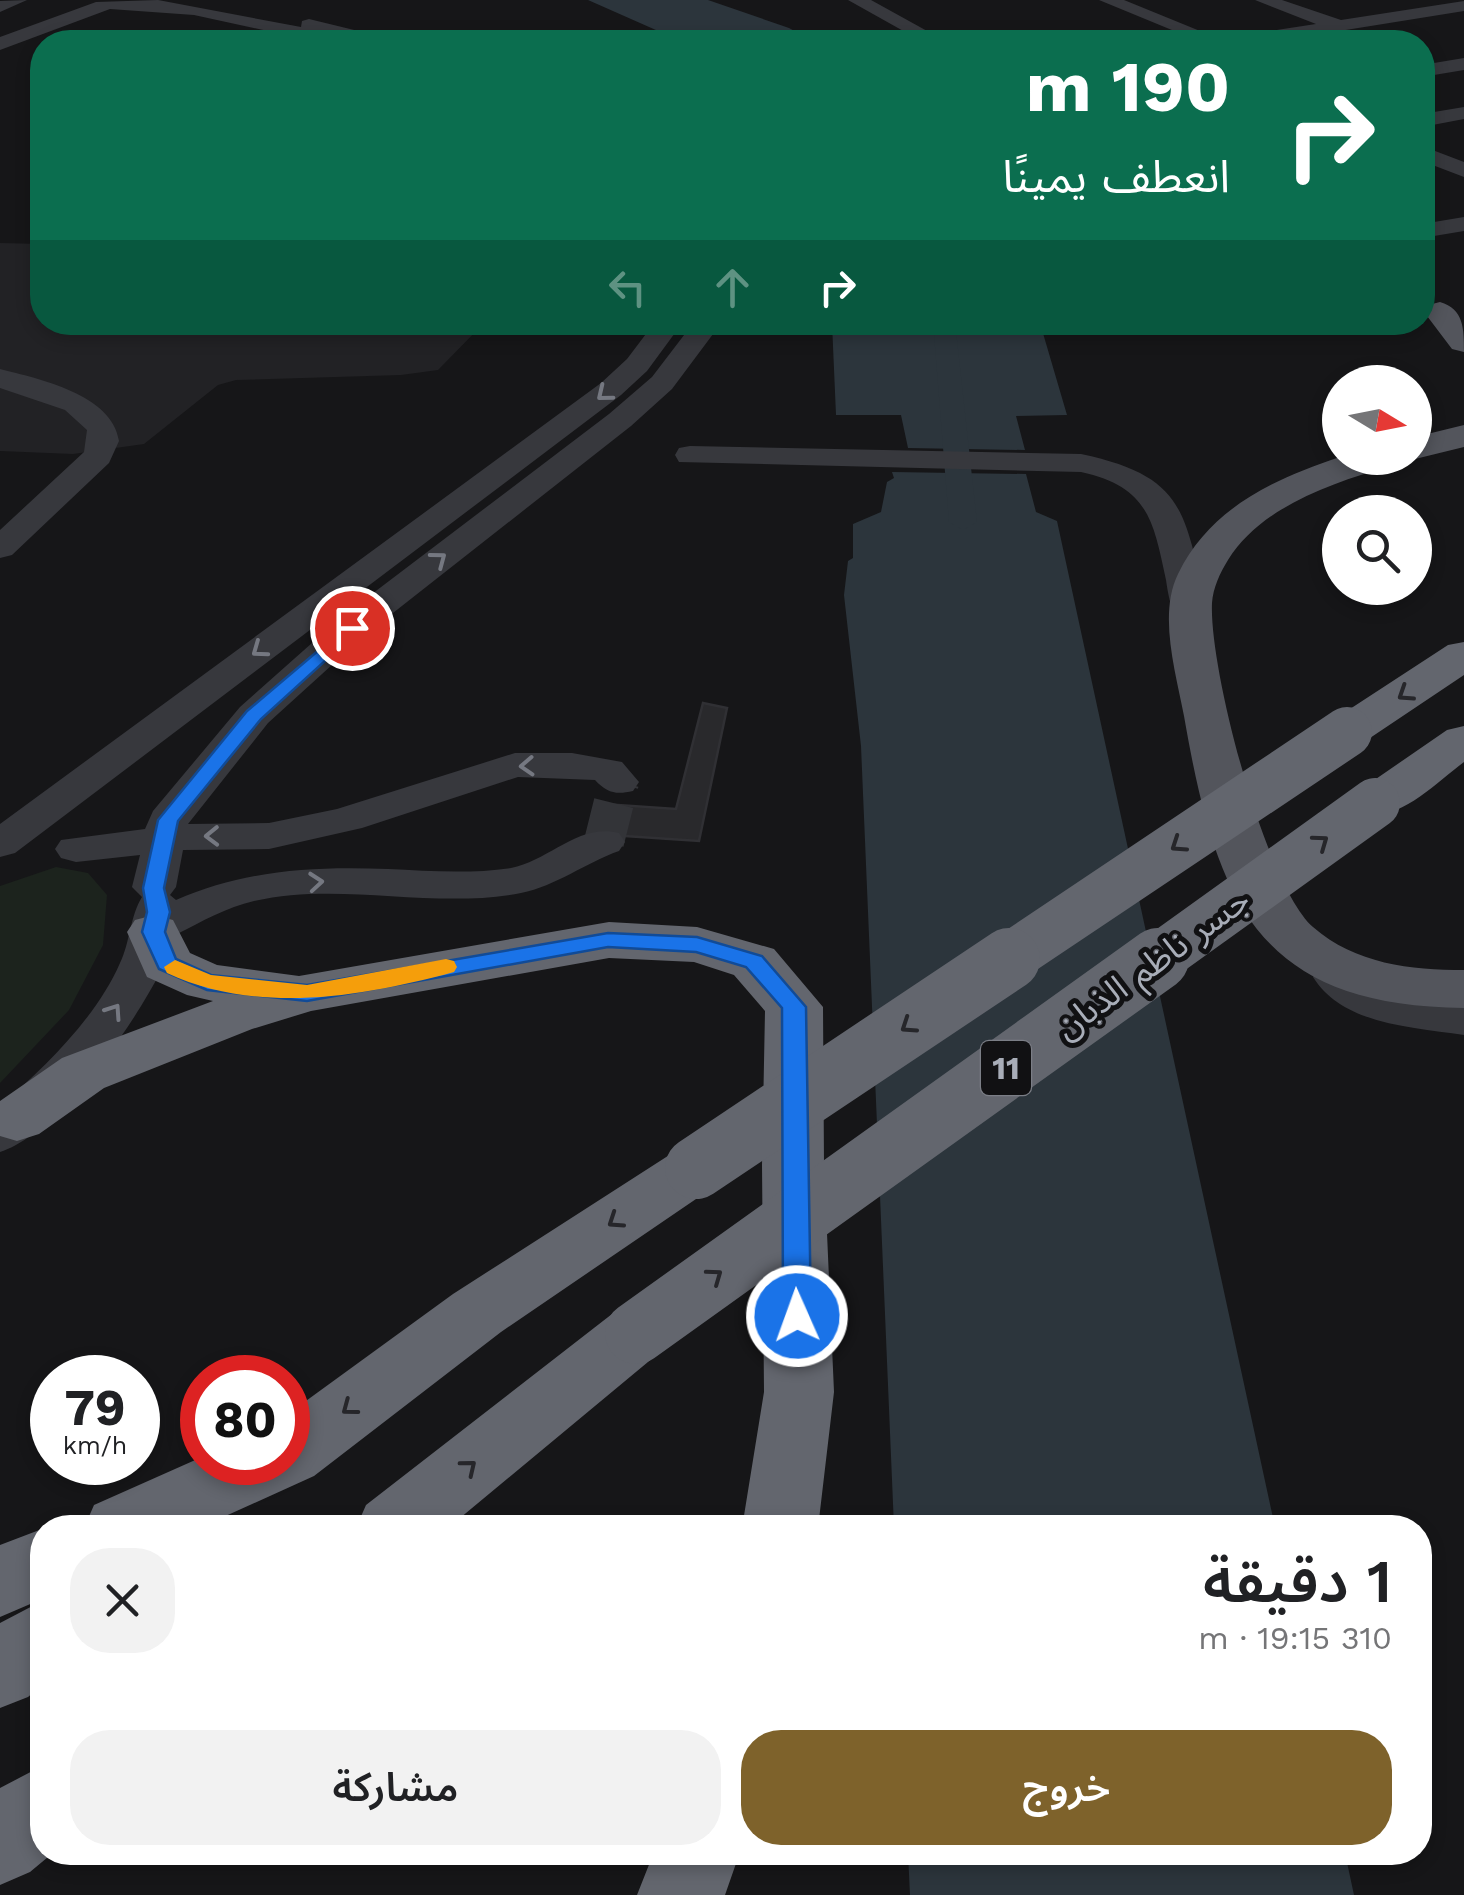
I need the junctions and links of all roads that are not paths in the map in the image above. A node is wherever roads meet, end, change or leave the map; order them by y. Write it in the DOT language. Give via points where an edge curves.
graph roads {
  1 [pos="18,0"];
  2 [pos="89,0"];
  3 [pos="201,0"];
  4 [pos="857,0"];
  5 [pos="1108,0"];
  6 [pos="1264,0"];
  7 [pos="74,3"];
  8 [pos="1464,6"];
  9 [pos="0,7"];
  10 [pos="1341,26"];
  11 [pos="35,30"];
  12 [pos="300,30"];
  13 [pos="308,30"];
  14 [pos="914,30"];
  15 [pos="1186,30"];
  16 [pos="1316,30"];
  17 [pos="0,32"];
  18 [pos="30,32"];
  19 [pos="0,44"];
  20 [pos="1464,64"];
  21 [pos="1435,69"];
  22 [pos="1464,113"];
  23 [pos="1435,119"];
  24 [pos="1435,158"];
  25 [pos="1464,170"];
  26 [pos="1464,224"];
  27 [pos="1435,230"];
  28 [pos="1442,314"];
  29 [pos="660,335"];
  30 [pos="699,335"];
  31 [pos="1464,342"];
  32 [pos="0,378"];
  33 [pos="1464,436"];
  34 [pos="1432,444"];
  35 [pos="690,455"];
  36 [pos="1332,475"];
  37 [pos="0,548"];
  38 [pos="1190,610"];
  39 [pos="1464,655"];
  40 [pos="1464,740"];
  41 [pos="619,782"];
  42 [pos="164,839"];
  43 [pos="604,842"];
  44 [pos="76,849"];
  45 [pos="7,858"];
  46 [pos="154,915"];
  47 [pos="1464,969"];
  48 [pos="1363,976"];
  49 [pos="1464,990"];
  50 [pos="307,993"];
  51 [pos="1464,1018"];
  52 [pos="9,1126"];
  53 [pos="310,1436"];
  54 [pos="219,1485"];
  55 [pos="246,1485"];
  56 [pos="150,1515"];
  57 [pos="207,1515"];
  58 [pos="409,1515"];
  59 [pos="782,1515"];
  60 [pos="30,1568"];
  61 [pos="0,1582"];
  62 [pos="30,1647"];
  63 [pos="0,1670"];
  64 [pos="30,1818"];
  65 [pos="0,1842"];
  66 [pos="692,1865"];
  67 [pos="681,1895"];
  1 -- 9 [label="street"];
  2 -- 7 [label="street"];
  3 -- 13 [label="street"];
  4 -- 14 [label="street"];
  5 -- 15 [label="street"];
  6 -- 10 [label="street"];
  7 -- 17 [label="street"];
  8 -- 10 [label="street"];
  10 -- 16 [label="street"];
  11 -- 12 [label="street" via="86,10 142,0"];
  18 -- 19 [label="street"];
  20 -- 21 [label="street"];
  22 -- 23 [label="street"];
  24 -- 25 [label="street"];
  26 -- 27 [label="street"];
  28 -- 31 [label="main road"];
  29 -- 45 [label="street, one-way" via="611,389"];
  42 -- 30 [label="street, one-way" via="168,820 254,715 352,628 634,408"];
  32 -- 37 [label="street" via="75,404 102,426 104,441 98,456"];
  33 -- 34 [label="main road"];
  35 -- 38 [label="street" via="1111,468 1135,476 1163,508"];
  36 -- 38 [label="main road" via="1274,497 1237,524 1200,572"];
  38 -- 48 [label="main road" via="1207,723 1240,846 1276,921 1293,939"];
  39 -- 53 [label="highway, one-way, bridge" via="476,1313"];
  58 -- 40 [label="highway, جسر ناظم الذبان / 11, one-way, bridge" via="636,1332"];
  41 -- 42 [label="street, one-way" via="608,770 515,765 328,824 270,836"];
  42 -- 44 [label="street"];
  42 -- 46 [label="street"];
  46 -- 43 [label="street, one-way" via="257,887 523,879"];
  44 -- 45 [label="street"];
  44 -- 46 [label="street" via="116,858 145,875"];
  46 -- 50 [label="highway" via="167,964 207,982"];
  52 -- 46 [label="street, one-way" via="119,1005"];
  47 -- 48 [label="main road"];
  48 -- 49 [label="main road"];
  48 -- 51 [label="street" via="1336,978 1342,990 1363,1000"];
  50 -- 52 [label="highway" via="176,1034 83,1073"];
  50 -- 59 [label="highway" via="608,940 697,944 754,962 794,1007 799,1392"];
  54 -- 56 [label="highway"];
  55 -- 57 [label="highway"];
  60 -- 61 [label="highway"];
  62 -- 63 [label="highway"];
  64 -- 65 [label="highway"];
  66 -- 67 [label="highway"];
}
